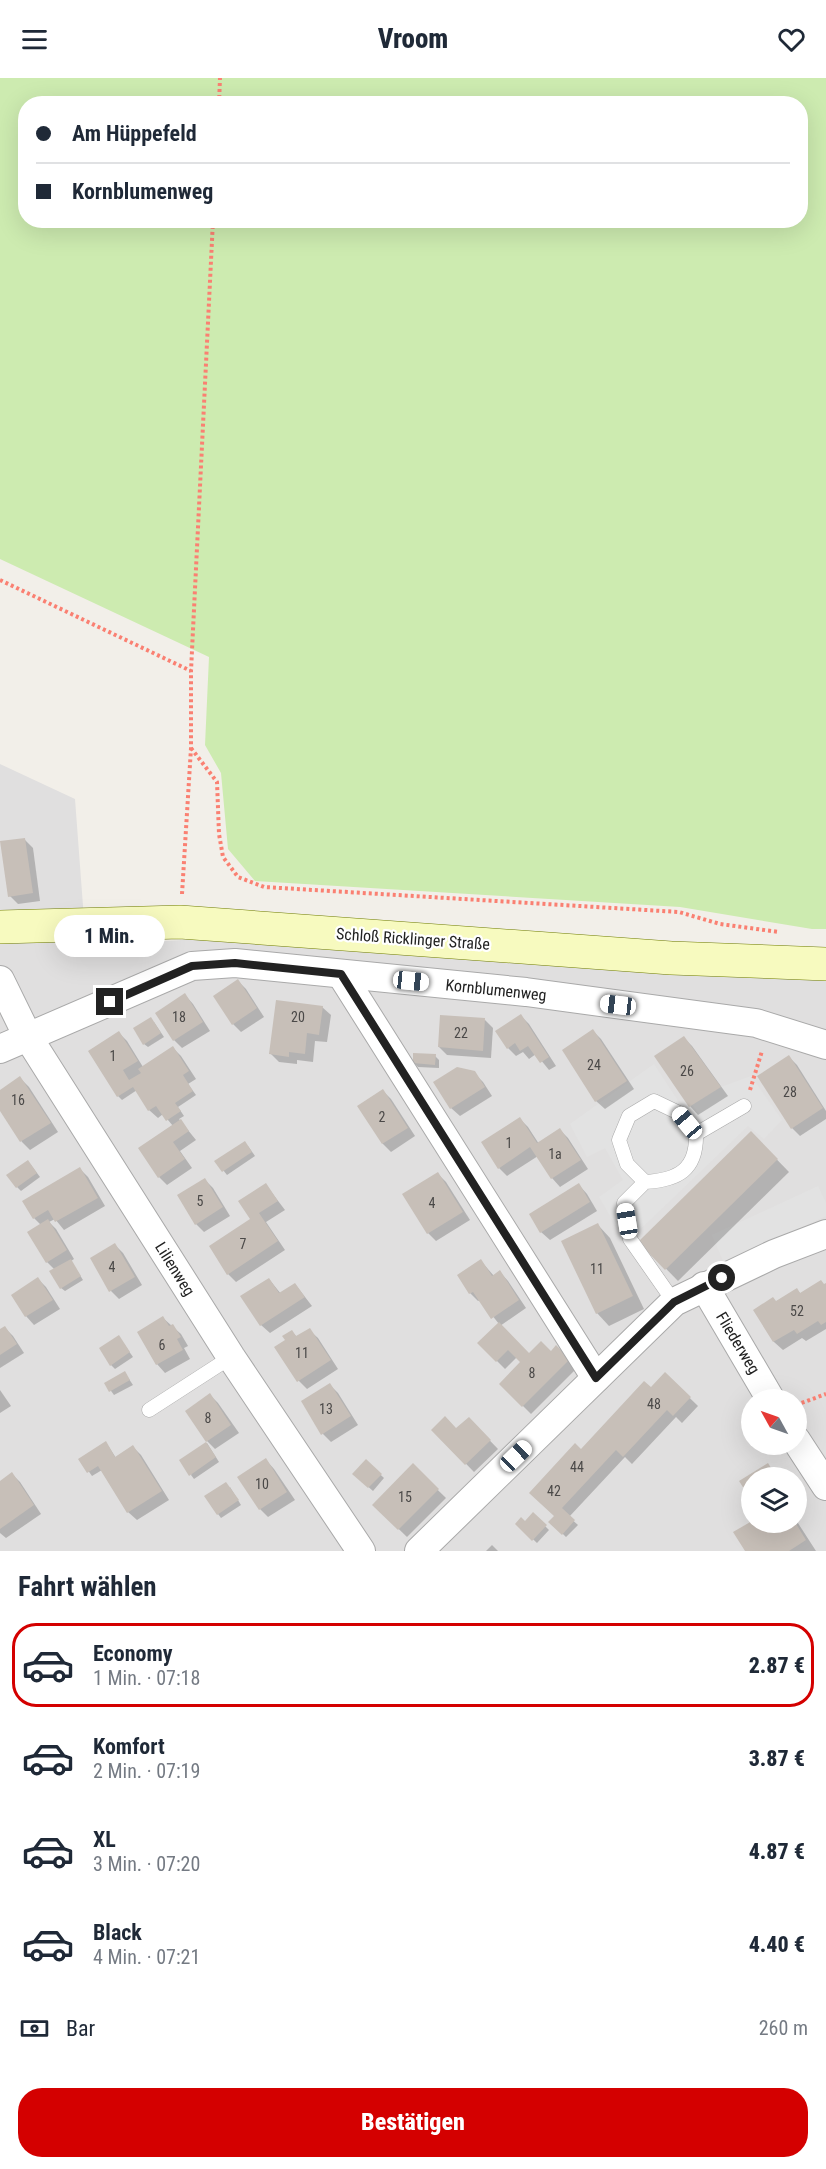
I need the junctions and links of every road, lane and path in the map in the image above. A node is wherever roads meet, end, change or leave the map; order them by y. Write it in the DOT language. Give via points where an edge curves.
graph roads {
  1 [pos="220,78"];
  2 [pos="219,96"];
  3 [pos="213,228"];
  4 [pos="0,580"];
  5 [pos="190,671"];
  6 [pos="190,748"];
  7 [pos="180,922"];
  8 [pos="0,927"];
  9 [pos="787,933"];
  10 [pos="826,964"];
  11 [pos="341,974"];
  12 [pos="0,980"];
  13 [pos="767,1027"];
  14 [pos="28,1037"];
  15 [pos="826,1045"];
  16 [pos="0,1049"];
  17 [pos="744,1106"];
  18 [pos="696,1134"];
  19 [pos="645,1182"];
  20 [pos="826,1234"];
  21 [pos="704,1286"];
  22 [pos="674,1302"];
  23 [pos="231,1357"];
  24 [pos="596,1378"];
  25 [pos="765,1389"];
  26 [pos="826,1394"];
  27 [pos="807,1401"];
  28 [pos="149,1410"];
  29 [pos="806,1455"];
  30 [pos="826,1486"];
  31 [pos="361,1551"];
  32 [pos="419,1551"];
  1 -- 2 [label="path"];
  3 -- 5 [label="path"];
  4 -- 5 [label="path"];
  5 -- 6 [label="path"];
  6 -- 7 [label="path"];
  6 -- 9 [label="path" via="217,782 223,857 238,877 264,887 679,912 720,924"];
  7 -- 8 [label="street, Schloß Ricklinger Straße"];
  7 -- 10 [label="street, Schloß Ricklinger Straße" via="671,958"];
  11 -- 13 [label="street, Kornblumenweg" via="526,992"];
  11 -- 14 [label="street, Kornblumenweg" via="235,963 192,966"];
  11 -- 24 [label="street"];
  12 -- 14 [label="street, Lilienweg"];
  13 -- 15 [label="street, Kornblumenweg"];
  13 -- 17 [label="path"];
  14 -- 16 [label="street, Kornblumenweg"];
  14 -- 23 [label="street, Lilienweg"];
  17 -- 18 [label="lane"];
  18 -- 19 [label="lane" via="697,1150 687,1168 666,1181"];
  18 -- 19 [label="lane" via="679,1113 654,1101 629,1116 619,1140 627,1164"];
  19 -- 22 [label="lane" via="624,1203 630,1239"];
  20 -- 21 [label="street"];
  21 -- 22 [label="street"];
  21 -- 25 [label="street, Fliederweg"];
  22 -- 24 [label="street"];
  23 -- 28 [label="lane"];
  23 -- 31 [label="street, Lilienweg"];
  24 -- 32 [label="street"];
  26 -- 27 [label="path"];
  29 -- 30 [label="street"];
}
